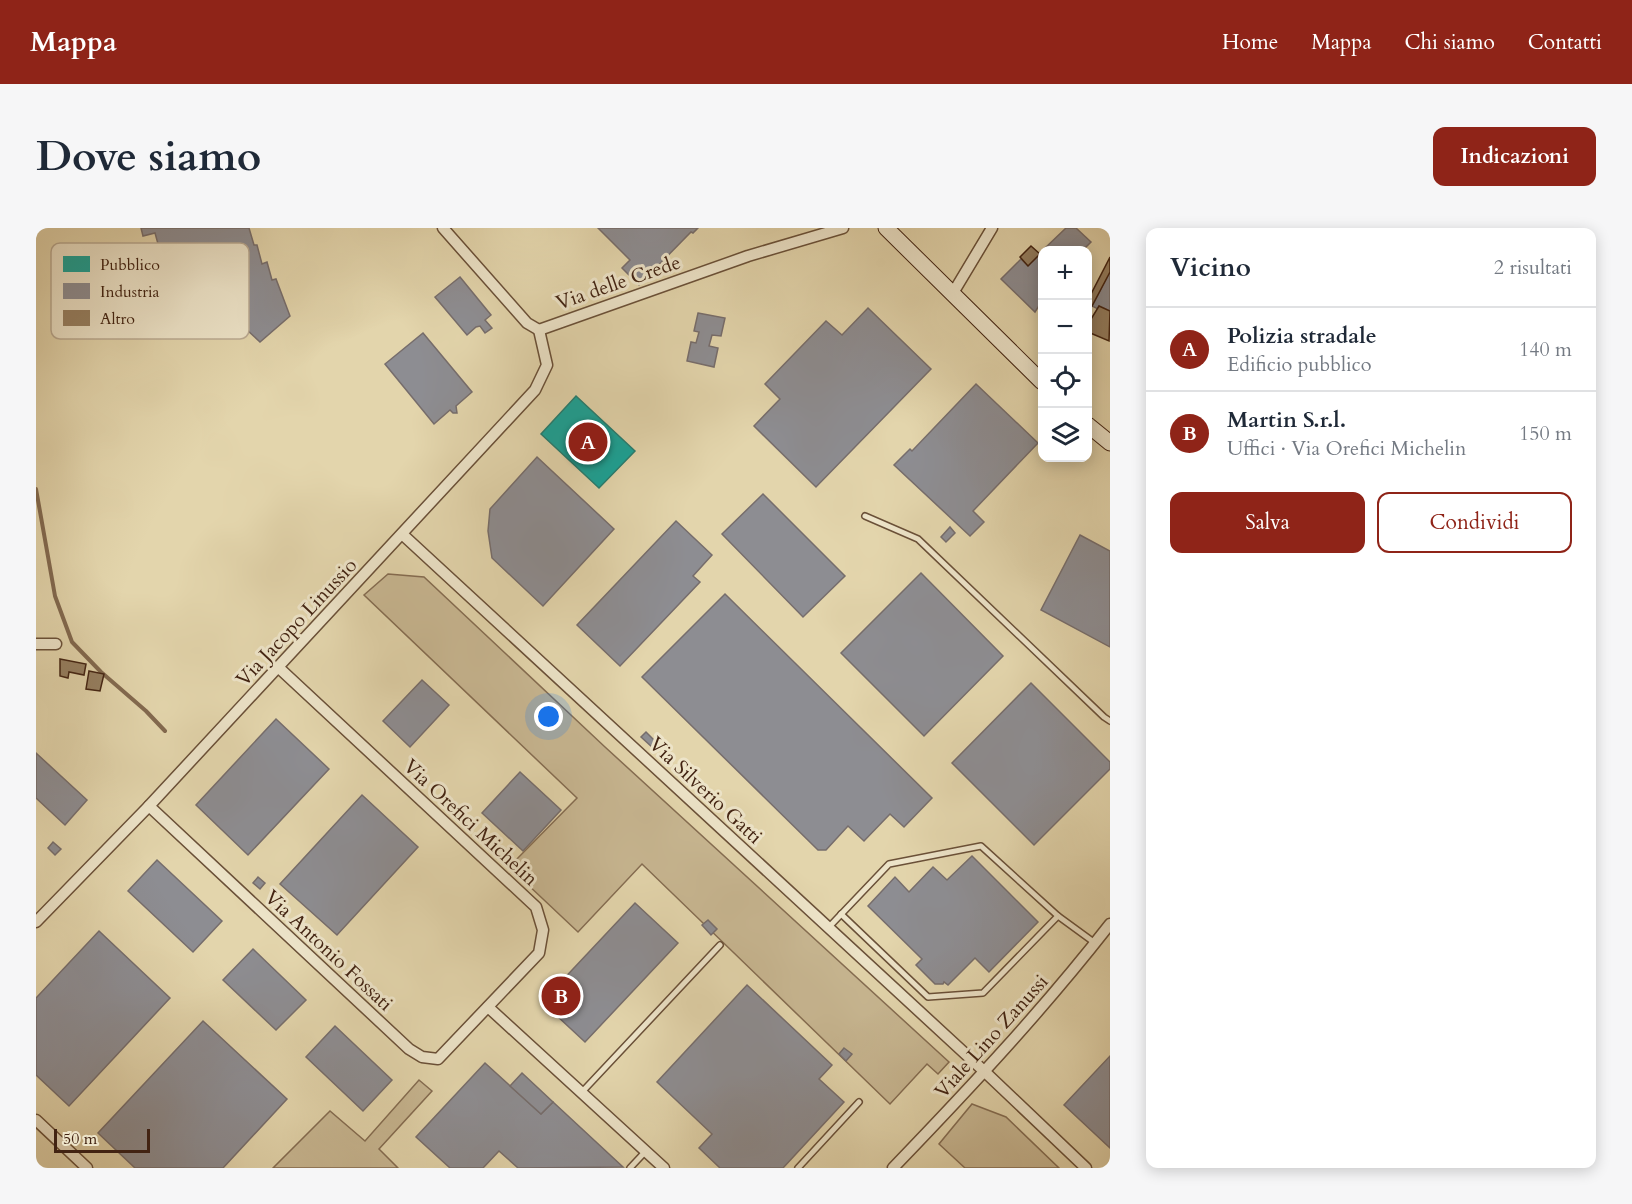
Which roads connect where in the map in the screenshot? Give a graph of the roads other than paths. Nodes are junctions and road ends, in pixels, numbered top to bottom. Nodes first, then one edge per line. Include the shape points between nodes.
1 (443, 228) edge
2 (843, 228) edge
3 (886, 228) edge
4 (992, 228) edge
5 (953, 293) junction
6 (539, 330) junction
7 (1038, 378) edge
8 (1092, 428) edge
9 (1110, 443) edge
10 (865, 516) dead end
11 (402, 534) junction
12 (36, 644) edge
13 (56, 644) dead end
14 (278, 666) junction
15 (1110, 721) edge
16 (149, 806) junction
17 (841, 914) junction
18 (1058, 916) junction
19 (36, 922) edge
20 (1110, 924) edge
21 (829, 928) junction
22 (1095, 943) junction
23 (720, 945) dead end
24 (488, 1007) junction
25 (985, 1072) junction
26 (582, 1092) junction
27 (860, 1102) dead end
28 (36, 1120) edge
29 (646, 1151) junction
30 (87, 1168) edge
31 (630, 1168) edge
32 (664, 1168) edge
33 (798, 1168) edge
34 (893, 1168) edge
35 (1086, 1168) edge

1 - 6 street, Via delle Crede via 527,322
2 - 6 street, Via delle Crede via 748,256
3 - 5 main road
4 - 5 street
5 - 7 main road
6 - 11 street, Via Jacopo Linussio via 547,365 535,390
8 - 9 main road
10 - 15 lane via 918,539
11 - 14 street, Via Jacopo Linussio
11 - 21 street, Via Silverio Gatti
12 - 13 street
14 - 16 street, Via Jacopo Linussio
14 - 24 street, Via Orefici Michelin via 536,907 543,930 539,953
16 - 19 street, Via Jacopo Linussio
16 - 24 street, Via Antonio Fossati via 422,1057 438,1059
17 - 18 lane via 890,864 981,846
17 - 18 lane via 928,997 983,993
17 - 21 lane
18 - 22 lane
20 - 22 street, Viale Lino Zanussi
21 - 25 street, Via Silverio Gatti
22 - 25 street, Viale Lino Zanussi
23 - 26 lane
24 - 26 street
25 - 34 street, Viale Lino Zanussi
25 - 35 street, Via Silverio Gatti
26 - 29 street
27 - 33 lane
28 - 30 street
29 - 31 lane
29 - 32 street

